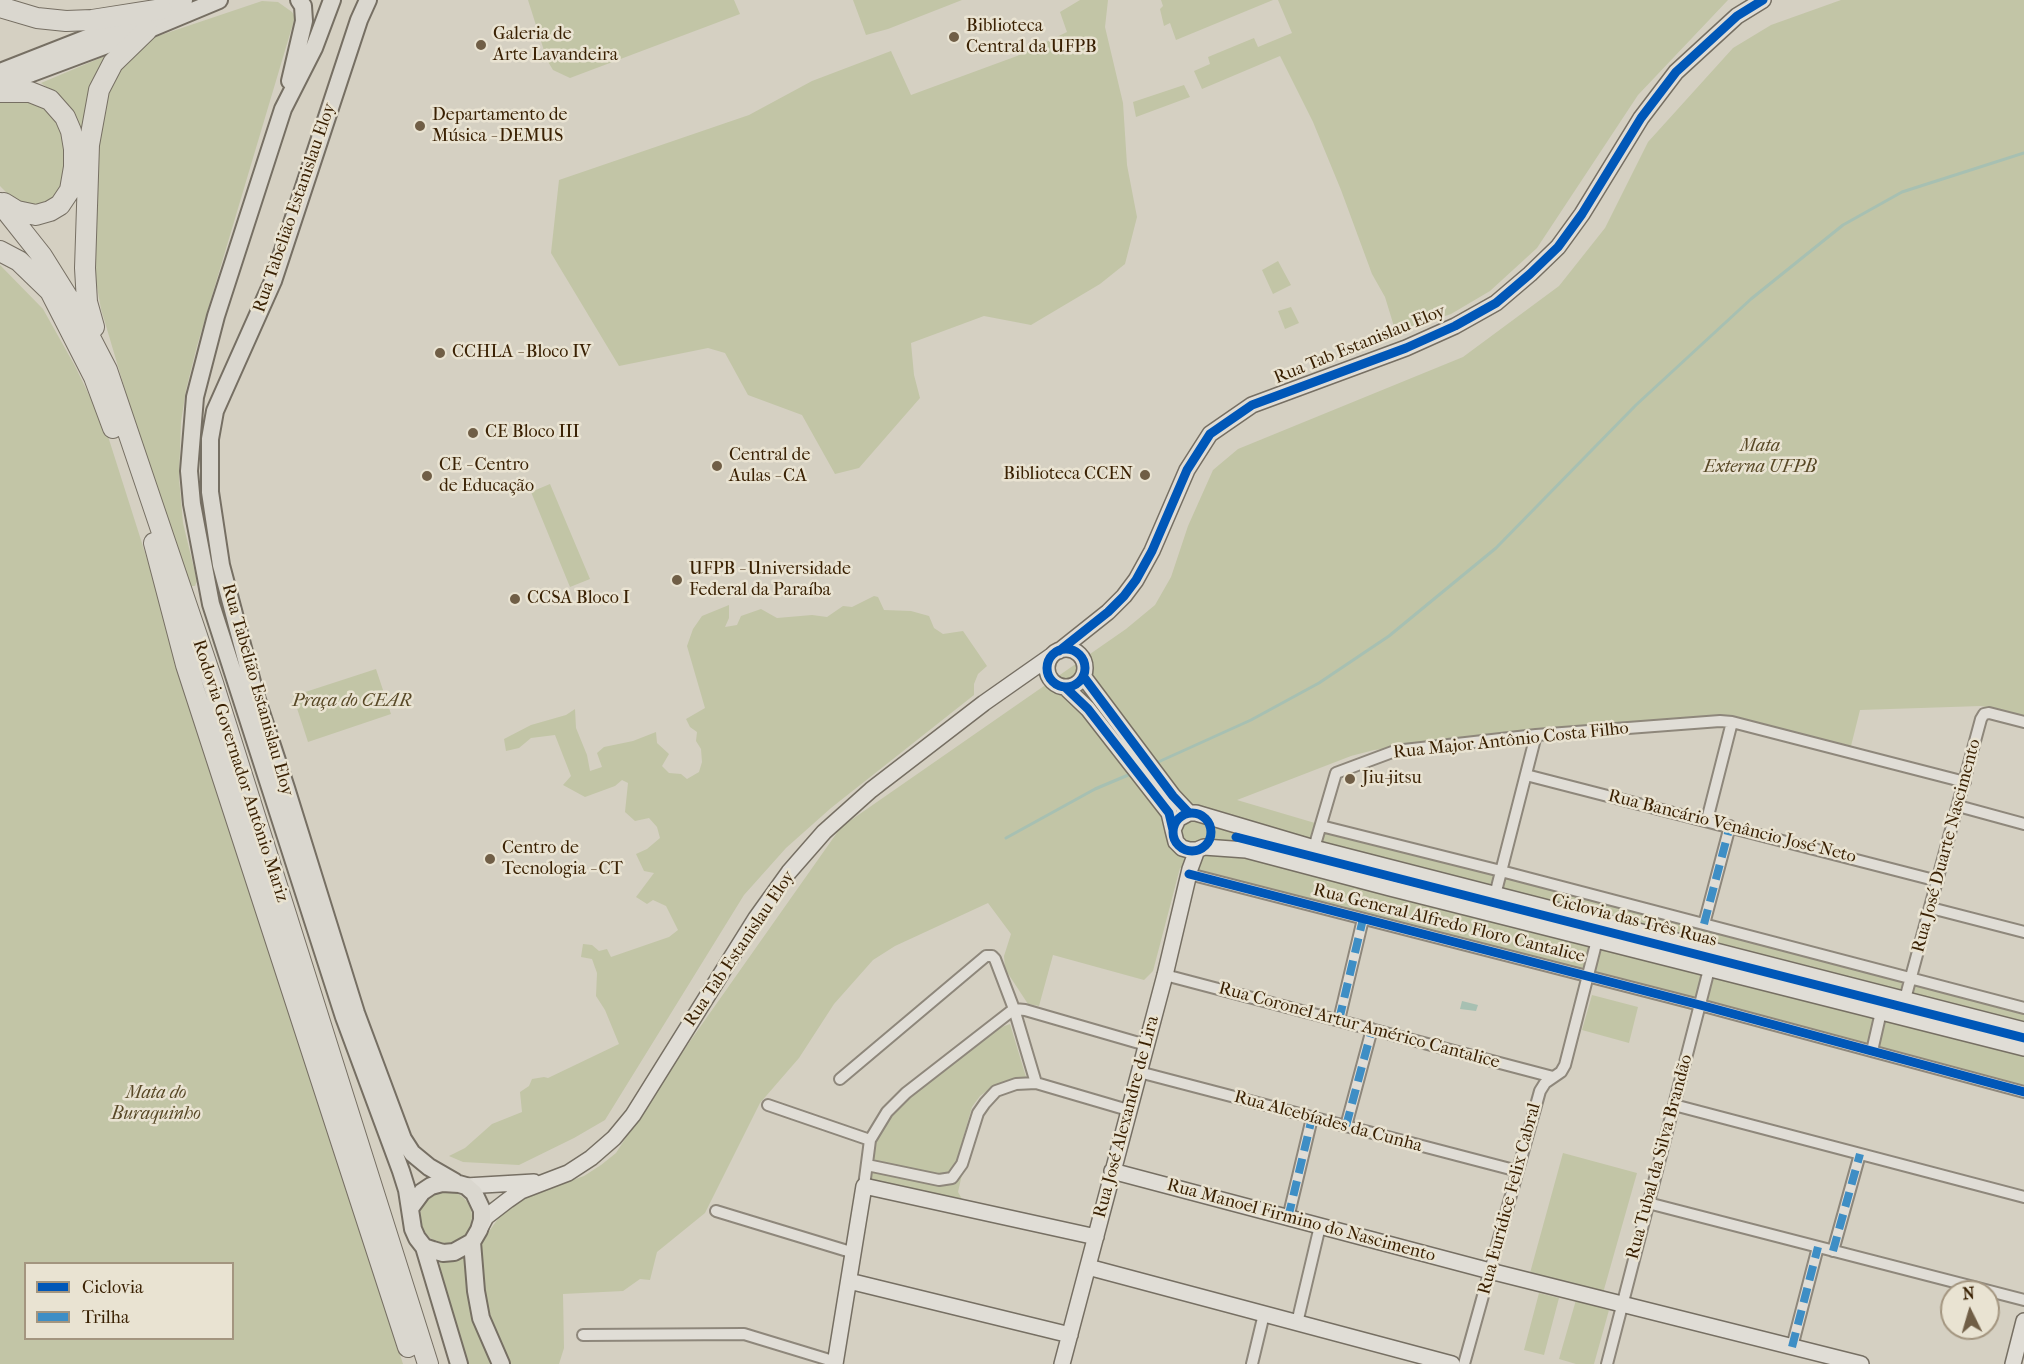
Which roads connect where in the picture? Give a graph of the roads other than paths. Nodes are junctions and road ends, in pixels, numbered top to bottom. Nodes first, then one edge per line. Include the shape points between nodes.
1 (184, 0) edge
2 (219, 0) edge
3 (299, 0) edge
4 (332, 0) edge
5 (368, 0) edge
6 (1763, 0) edge
7 (0, 7) edge
8 (162, 9) junction
9 (147, 30) junction
10 (0, 72) edge
11 (0, 85) edge
12 (0, 92) edge
13 (283, 109) junction
14 (0, 201) edge
15 (0, 220) edge
16 (0, 250) edge
17 (49, 290) junction
18 (107, 370) junction
19 (1108, 612) junction
20 (1055, 654) junction
21 (1082, 657) junction
22 (1048, 675) junction
23 (1083, 676) junction
24 (1012, 682) junction
25 (1065, 687) junction
26 (1094, 704) junction
27 (2024, 722) edge
28 (1732, 723) junction
29 (1536, 735) junction
30 (1526, 775) junction
31 (1965, 782) junction
32 (1168, 800) junction
33 (1958, 806) junction
34 (1196, 814) junction
35 (1707, 820) junction
36 (2024, 824) edge
37 (1321, 826) junction
38 (1730, 826) junction
39 (1186, 843) junction
40 (1314, 848) junction
41 (1190, 871) junction
42 (1404, 871) junction
43 (1501, 871) junction
44 (1938, 881) junction
45 (1399, 891) junction
46 (1495, 895) junction
47 (1930, 908) junction
48 (1364, 919) junction
49 (1704, 924) junction
50 (2024, 932) edge
51 (1597, 940) junction
52 (1714, 950) junction
53 (1709, 969) junction
54 (1165, 975) junction
55 (1587, 976) junction
56 (1911, 979) junction
57 (1905, 999) junction
58 (1700, 1005) junction
59 (2024, 1008) edge
60 (1014, 1009) junction
61 (1881, 1012) junction
62 (1339, 1020) junction
63 (1372, 1029) junction
64 (2024, 1029) edge
65 (1146, 1045) junction
66 (2024, 1048) edge
67 (1872, 1051) junction
68 (1139, 1072) junction
69 (1553, 1077) junction
70 (840, 1079) dead end
71 (1036, 1083) junction
72 (2024, 1092) edge
73 (768, 1106) dead end
74 (1674, 1106) junction
75 (1128, 1110) junction
76 (1312, 1118) junction
77 (1346, 1126) junction
78 (870, 1140) junction
79 (1860, 1154) junction
80 (867, 1165) junction
81 (1518, 1171) junction
82 (1112, 1172) junction
83 (543, 1181) junction
84 (463, 1185) junction
85 (864, 1186) junction
86 (2024, 1197) edge
87 (1648, 1203) junction
88 (411, 1208) junction
89 (716, 1211) dead end
90 (1288, 1218) junction
91 (1320, 1226) junction
92 (475, 1236) junction
93 (1096, 1237) junction
94 (424, 1247) junction
95 (1818, 1247) junction
96 (1833, 1251) junction
97 (854, 1253) junction
98 (1088, 1267) junction
99 (1490, 1271) junction
100 (849, 1281) junction
101 (2024, 1300) edge
102 (1622, 1304) junction
103 (1264, 1314) junction
104 (1297, 1323) junction
105 (2023, 1330) edge
106 (583, 1335) dead end
107 (1070, 1335) junction
108 (1792, 1347) junction
109 (835, 1363) edge
110 (414, 1364) edge
111 (428, 1364) edge
112 (459, 1364) edge
113 (501, 1364) edge
114 (1062, 1364) edge
115 (1252, 1364) edge
116 (1452, 1364) edge
117 (1464, 1364) edge
118 (1607, 1364) edge
119 (1861, 1364) edge
120 (2013, 1364) edge

1 - 8 main road
2 - 9 main road
3 - 13 main road via 303,6 303,31
4 - 13 main road, Rua Tabelião Estanislau Eloy via 314,48
5 - 84 main road, Rua Tabelião Estanislau Eloy via 273,280 215,411 210,439 210,492 221,565 256,698 356,1013 403,1139 429,1167
6 - 19 street, Rua Tab Estanislau Eloy via 1737,16 1676,72 1641,118 1558,248 1496,303 1406,348 1252,405 1210,434 1186,470 1136,580
7 - 8 highway via 37,18 66,21
8 - 10 main road
9 - 11 main road
9 - 18 highway via 113,63 99,90 89,145 87,302
12 - 14 highway via 30,92 50,100 65,117 75,149 70,189 60,205 30,215
13 - 88 main road, Rua Tabelião Estanislau Eloy via 216,316 195,397 189,471 192,504 211,604 344,1017
14 - 18 highway, Rodovia Governador Antônio Mariz via 42,256
15 - 17 highway, Rodovia Governador Antônio Mariz
16 - 17 highway via 19,261
17 - 110 highway, Rodovia Governador Antônio Mariz via 100,394 153,539 186,665
18 - 111 highway, Rodovia Governador Antônio Mariz via 213,683
19 - 20 street, Rua Tab Estanislau Eloy
19 - 21 street, Rua Tab Estanislau Eloy via 1085,644
20 - 21 street via 1074,651
20 - 22 street via 1047,665
20 - 24 street, Rua Tab Estanislau Eloy
21 - 23 street
22 - 24 street, Rua Tab Estanislau Eloy
22 - 25 street via 1055,684
23 - 25 street via 1076,684
23 - 26 street
24 - 83 street, Rua Tab Estanislau Eloy via 871,790 824,832 756,918 633,1115 591,1158 568,1173
25 - 26 street
26 - 32 street
27 - 31 street, Rua José Duarte Nascimento via 1984,714
28 - 29 street, Rua Major Antônio Costa Filho
28 - 31 street, Rua Major Antônio Costa Filho
28 - 35 street
29 - 30 street
29 - 37 street, Rua Major Antônio Costa Filho via 1395,751 1336,773
30 - 35 street, Rua Bancário Venâncio José Neto
30 - 43 street
31 - 33 street, Rua José Duarte Nascimento
32 - 34 street
32 - 39 street via 1170,813
33 - 36 street
33 - 44 street, Rua José Duarte Nascimento
34 - 39 street via 1178,819
34 - 39 street via 1210,825 1210,837
34 - 40 street
35 - 38 street, Rua Bancário Venâncio José Neto
37 - 40 street, Rua Major Antônio Costa Filho
37 - 43 street
38 - 44 street, Rua Bancário Venâncio José Neto
38 - 49 street
39 - 41 street
39 - 45 street, Rua General Alfredo Floro Cantalice via 1246,850
40 - 42 street
41 - 48 street, Rua General Alfredo Floro Cantalice
41 - 54 street, Rua José Alexandre de Lira
42 - 45 street
42 - 46 street
43 - 46 street
43 - 49 street
44 - 47 street, Rua José Duarte Nascimento
45 - 51 street, Rua General Alfredo Floro Cantalice
46 - 52 street
47 - 50 street
47 - 56 street, Rua José Duarte Nascimento
48 - 55 street, Rua General Alfredo Floro Cantalice
48 - 62 street
49 - 56 street
51 - 53 street, Rua General Alfredo Floro Cantalice
51 - 55 street, Rua Eurídice Felix Cabral
52 - 53 street, Rua Tubal da Silva Brandão
52 - 57 street
53 - 58 street, Rua Tubal da Silva Brandão
53 - 61 street, Rua General Alfredo Floro Cantalice
54 - 62 street, Rua Coronel Artur Américo Cantalice
54 - 65 street, Rua José Alexandre de Lira
55 - 58 street, Rua General Alfredo Floro Cantalice
55 - 69 street, Rua Eurídice Felix Cabral via 1565,1065
56 - 57 street, Rua José Duarte Nascimento
56 - 59 street
57 - 64 street
58 - 67 street, Rua General Alfredo Floro Cantalice
58 - 74 street, Rua Tubal da Silva Brandão
60 - 65 street
60 - 70 street via 995,959 986,956
60 - 71 street
60 - 78 street via 906,1093 887,1112
61 - 66 street, Rua General Alfredo Floro Cantalice
61 - 67 street
62 - 63 street, Rua Coronel Artur Américo Cantalice
63 - 69 street, Rua Coronel Artur Américo Cantalice
63 - 77 street
65 - 68 street, Rua José Alexandre de Lira
67 - 72 street, Rua General Alfredo Floro Cantalice
68 - 75 street, Rua José Alexandre de Lira
68 - 76 street, Rua Alcebíades da Cunha
69 - 81 street, Rua Eurídice Felix Cabral via 1539,1091
71 - 75 street
71 - 80 street via 1005,1087 990,1096 978,1113 962,1164 952,1178 939,1180
73 - 78 street
74 - 79 street
74 - 87 street, Rua Tubal da Silva Brandão
75 - 82 street, Rua José Alexandre de Lira
76 - 77 street, Rua Alcebíades da Cunha
76 - 90 street
77 - 81 street, Rua Alcebíades da Cunha
78 - 80 street
79 - 86 street
79 - 96 street
80 - 85 street
81 - 99 street, Rua Eurídice Felix Cabral
82 - 90 street, Rua Manoel Firmino do Nascimento
82 - 93 street, Rua José Alexandre de Lira
83 - 84 street, Rua Tab Estanislau Eloy
83 - 92 street, Rua Tab Estanislau Eloy via 495,1209
84 - 88 main road via 431,1186
84 - 92 main road via 474,1193 482,1210
85 - 93 street
85 - 97 street
87 - 95 street
87 - 102 street, Rua Tubal da Silva Brandão
88 - 94 main road via 413,1229
89 - 97 street
90 - 91 street, Rua Manoel Firmino do Nascimento
91 - 99 street, Rua Manoel Firmino do Nascimento
91 - 104 street
92 - 94 main road via 454,1252
92 - 113 main road via 476,1291 481,1318
93 - 98 street, Rua José Alexandre de Lira
94 - 112 main road
95 - 96 street
95 - 108 street
96 - 101 street
97 - 100 street
98 - 103 street
98 - 107 street, Rua José Alexandre de Lira
99 - 102 street, Rua Manoel Firmino do Nascimento
99 - 117 street, Rua Eurídice Felix Cabral
100 - 107 street
100 - 109 street
102 - 108 street, Rua Manoel Firmino do Nascimento
102 - 118 street, Rua Tubal da Silva Brandão
103 - 104 street
103 - 115 street
104 - 116 street
105 - 120 street
106 - 109 street via 744,1334
107 - 114 street, Rua José Alexandre de Lira
108 - 119 street, Rua Manoel Firmino do Nascimento

